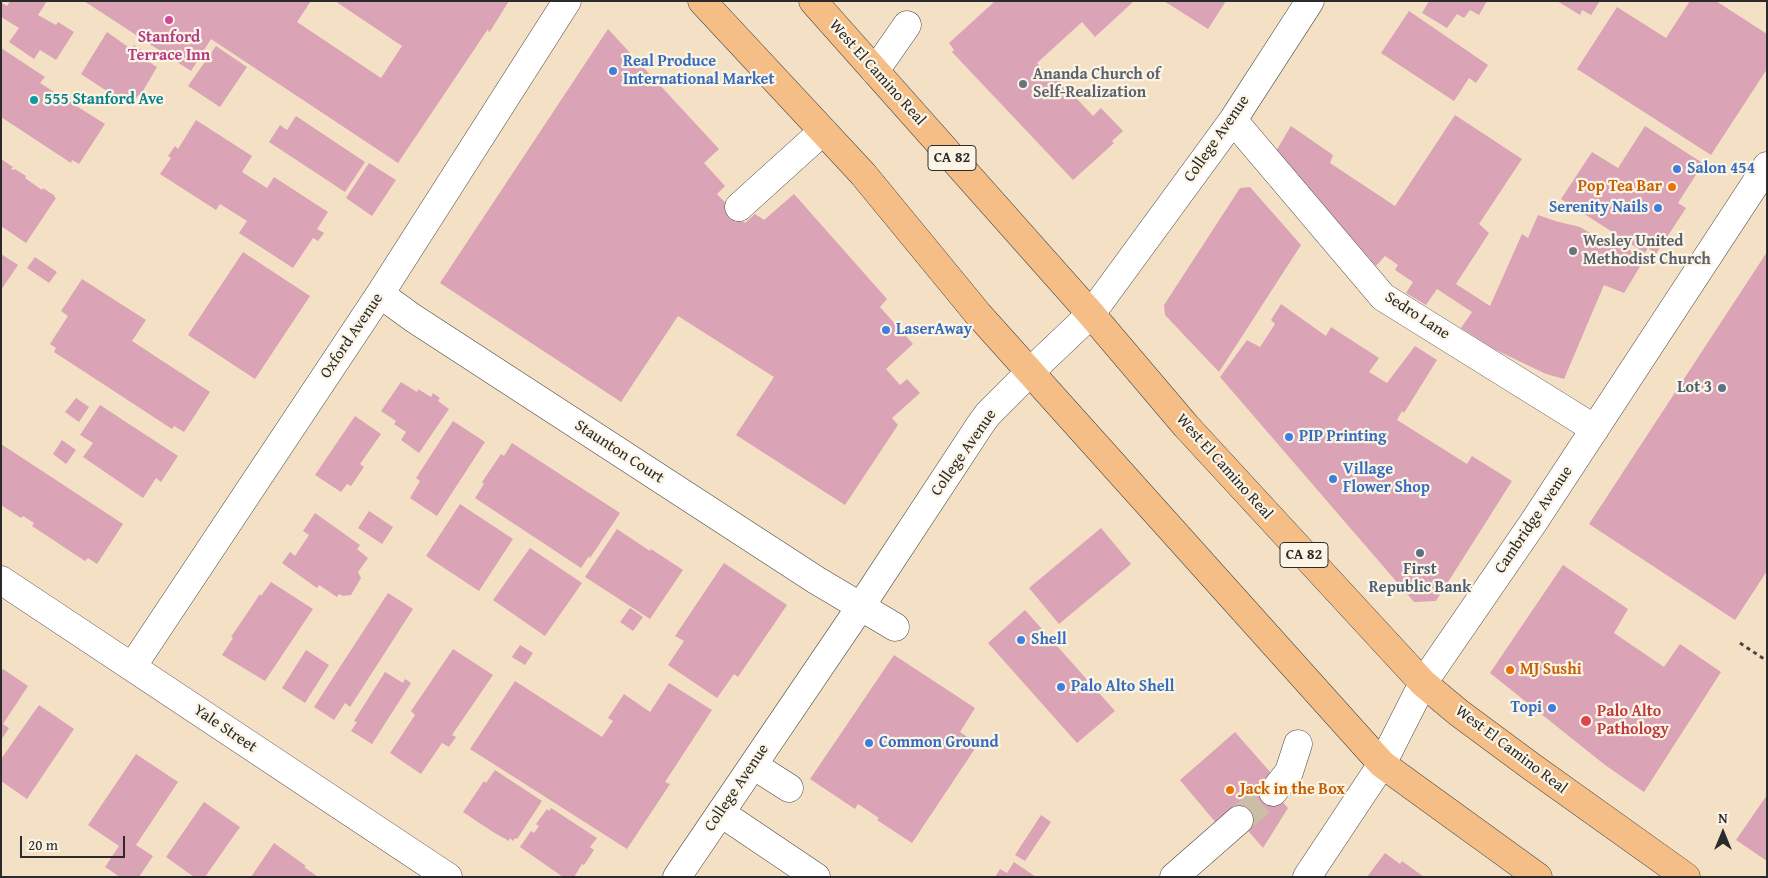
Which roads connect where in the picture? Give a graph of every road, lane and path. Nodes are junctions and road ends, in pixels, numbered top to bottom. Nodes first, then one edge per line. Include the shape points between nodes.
1 (567, 1) edge
2 (702, 1) edge
3 (813, 1) edge
4 (1310, 1) edge
5 (907, 25) dead end
6 (875, 71) junction
7 (1233, 120) junction
8 (823, 131) junction
9 (1767, 166) edge
10 (739, 207) dead end
11 (380, 294) junction
12 (1091, 314) junction
13 (1031, 371) junction
14 (1595, 429) junction
15 (1, 580) edge
16 (860, 606) junction
17 (895, 627) dead end
18 (1740, 643) dead end
19 (1767, 660) edge
20 (132, 667) junction
21 (1423, 683) junction
22 (1298, 744) dead end
23 (1382, 764) junction
24 (753, 765) junction
25 (788, 788) dead end
26 (1273, 792) tunnel mouth
27 (721, 812) junction
28 (1238, 820) tunnel mouth
29 (448, 877) edge
30 (678, 877) edge
31 (816, 877) edge
32 (1174, 877) edge
33 (1307, 877) edge
34 (1538, 877) edge
35 (1686, 877) edge

1 - 11 street, Oxford Avenue
2 - 8 main road
3 - 6 main road, West El Camino Real / CA 82
4 - 7 street, College Avenue
5 - 6 street
6 - 12 main road, West El Camino Real / CA 82
7 - 12 street, College Avenue
7 - 14 street, Sedro Lane via 1383,297
8 - 10 street
8 - 13 main road via 863,174 978,314
9 - 14 street, Cambridge Avenue
11 - 16 street, Staunton Court
11 - 20 street, Oxford Avenue
12 - 13 street, College Avenue
12 - 21 main road, West El Camino Real / CA 82 via 1192,433
13 - 16 street, College Avenue via 988,414
13 - 23 main road
14 - 21 street, Cambridge Avenue
15 - 20 street, Yale Street
16 - 17 street, Staunton Court
16 - 24 street, College Avenue
18 - 19 path
20 - 29 street, Yale Street
21 - 23 street, Cambridge Avenue
21 - 35 main road, West El Camino Real / CA 82 via 1532,767
22 - 26 street via 1289,772
23 - 33 street, Cambridge Avenue
23 - 34 main road
24 - 25 street
24 - 27 street, College Avenue
27 - 30 street, College Avenue
27 - 31 street
28 - 32 street

